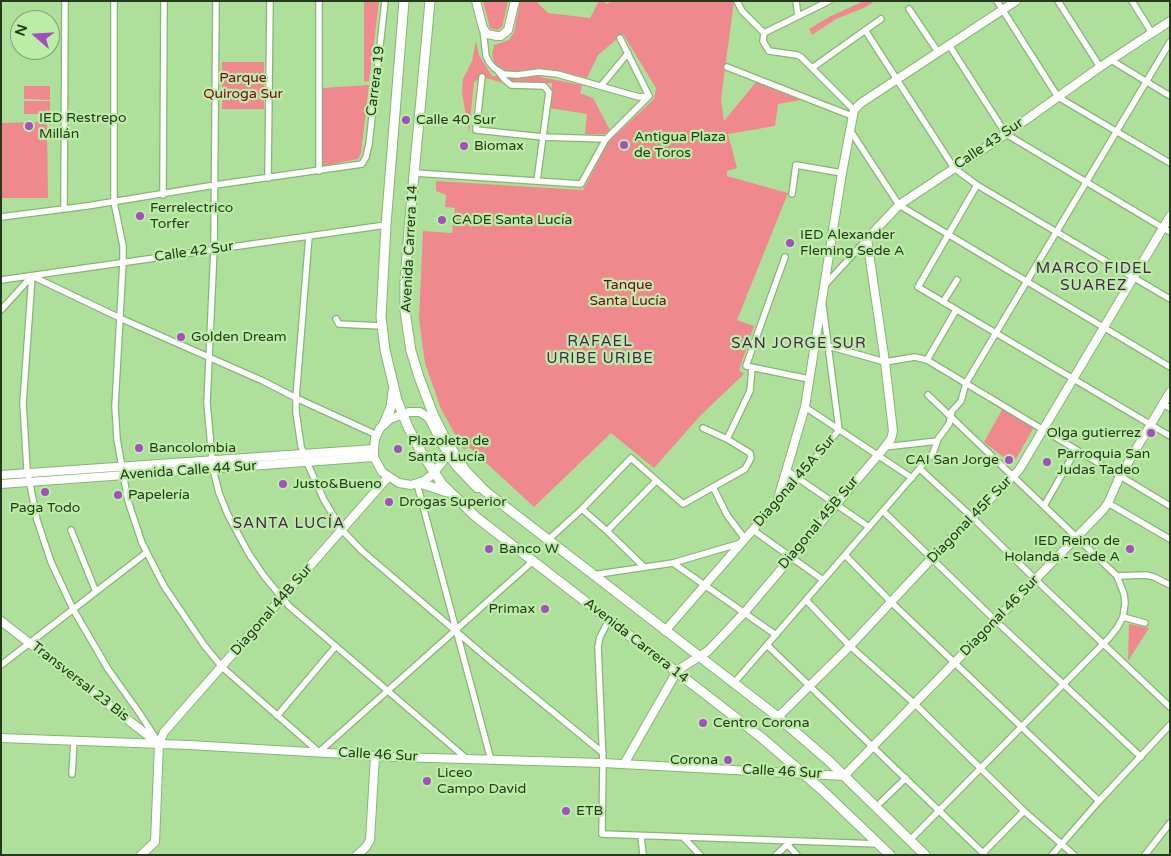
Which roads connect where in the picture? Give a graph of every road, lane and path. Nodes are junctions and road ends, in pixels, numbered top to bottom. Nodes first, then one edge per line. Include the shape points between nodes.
1 (64, 1) edge
2 (114, 1) edge
3 (164, 1) edge
4 (216, 1) edge
5 (270, 1) edge
6 (319, 1) edge
7 (385, 1) edge
8 (404, 1) edge
9 (430, 1) edge
10 (476, 1) edge
11 (515, 1) edge
12 (737, 1) edge
13 (796, 1) edge
14 (829, 1) edge
15 (997, 1) edge
16 (1016, 1) edge
17 (1058, 1) edge
18 (1132, 1) edge
19 (909, 9) dead end
20 (1003, 10) junction
21 (798, 16) junction
22 (881, 19) dead end
23 (1168, 25) edge
24 (483, 28) junction
25 (865, 30) junction
26 (1152, 33) junction
27 (764, 34) junction
28 (620, 38) dead end
29 (1170, 42) edge
30 (949, 45) junction
31 (938, 52) junction
32 (628, 53) junction
33 (1111, 60) junction
34 (727, 67) dead end
35 (1100, 67) junction
36 (494, 68) junction
37 (812, 68) junction
38 (482, 76) dead end
39 (897, 79) junction
40 (1146, 82) junction
41 (601, 86) junction
42 (649, 96) junction
43 (1170, 96) edge
44 (1058, 97) junction
45 (853, 113) junction
46 (850, 130) junction
47 (1117, 131) junction
48 (1006, 134) junction
49 (543, 137) junction
50 (606, 139) junction
51 (1170, 164) edge
52 (954, 168) junction
53 (319, 171) junction
54 (415, 173) junction
55 (842, 173) junction
56 (268, 178) junction
57 (537, 181) junction
58 (1087, 183) junction
59 (215, 185) junction
60 (977, 185) junction
61 (163, 194) junction
62 (792, 194) dead end
63 (114, 202) junction
64 (899, 205) junction
65 (64, 209) junction
66 (1170, 216) edge
67 (1, 217) edge
68 (386, 225) junction
69 (1166, 230) edge
70 (1057, 232) junction
71 (947, 235) junction
72 (309, 236) junction
73 (867, 239) junction
74 (214, 249) junction
75 (785, 257) dead end
76 (123, 262) junction
77 (32, 276) junction
78 (1133, 277) junction
79 (1, 280) edge
80 (957, 280) dead end
81 (1027, 282) junction
82 (824, 285) junction
83 (822, 299) junction
84 (1170, 299) edge
85 (943, 302) junction
86 (1, 310) edge
87 (956, 310) junction
88 (120, 318) junction
89 (336, 319) dead end
90 (382, 326) junction
91 (1104, 328) junction
92 (996, 333) junction
93 (828, 346) junction
94 (208, 358) junction
95 (927, 360) junction
96 (885, 362) junction
97 (749, 367) junction
98 (1170, 367) edge
99 (1074, 378) junction
100 (809, 379) junction
101 (966, 384) junction
102 (393, 385) junction
103 (1170, 392) edge
104 (928, 395) dead end
105 (296, 398) junction
106 (1166, 406) edge
107 (804, 407) junction
108 (402, 413) junction
109 (951, 417) junction
110 (384, 424) junction
111 (1150, 425) junction
112 (703, 428) dead end
113 (839, 430) junction
114 (1043, 430) junction
115 (377, 435) junction
116 (1170, 436) edge
117 (727, 440) junction
118 (937, 441) junction
119 (885, 447) junction
120 (1076, 450) junction
121 (449, 451) junction
122 (374, 453) junction
123 (877, 456) junction
124 (306, 458) junction
125 (212, 465) junction
126 (920, 469) junction
127 (786, 470) junction
128 (122, 472) junction
129 (28, 473) junction
130 (434, 473) junction
131 (1, 475) edge
132 (1013, 476) junction
133 (1120, 476) junction
134 (388, 477) junction
135 (798, 478) junction
136 (912, 478) junction
137 (656, 481) junction
138 (29, 482) junction
139 (419, 483) junction
140 (1, 484) edge
141 (713, 487) junction
142 (452, 495) junction
143 (776, 502) junction
144 (1108, 503) junction
145 (836, 504) junction
146 (1044, 506) junction
147 (1170, 506) edge
148 (582, 509) junction
149 (883, 511) junction
150 (972, 517) junction
151 (869, 527) junction
152 (71, 530) dead end
153 (342, 530) junction
154 (752, 530) junction
155 (607, 531) junction
156 (1077, 538) junction
157 (1170, 539) edge
158 (548, 540) junction
159 (743, 541) junction
160 (146, 553) junction
161 (845, 555) junction
162 (790, 557) junction
163 (932, 558) junction
164 (533, 561) junction
165 (673, 563) junction
166 (644, 567) junction
167 (592, 575) junction
168 (1117, 576) junction
169 (823, 580) junction
170 (1036, 580) junction
171 (705, 585) junction
172 (1170, 585) edge
173 (96, 592) junction
174 (282, 598) junction
175 (806, 600) junction
176 (891, 602) junction
177 (73, 609) junction
178 (744, 613) junction
179 (1123, 617) junction
180 (609, 620) junction
181 (1, 621) edge
182 (996, 621) junction
183 (1145, 623) dead end
184 (456, 630) junction
185 (665, 631) junction
186 (776, 635) junction
187 (30, 643) junction
188 (1102, 643) junction
189 (767, 645) junction
190 (336, 646) junction
191 (850, 646) junction
192 (700, 657) junction
193 (954, 663) junction
194 (1, 665) edge
195 (222, 667) junction
196 (676, 673) junction
197 (734, 684) junction
198 (1063, 684) junction
199 (810, 686) junction
200 (388, 691) junction
201 (915, 704) junction
202 (1170, 707) edge
203 (277, 716) junction
204 (778, 717) junction
205 (1170, 725) edge
206 (1021, 726) junction
207 (1, 738) edge
208 (74, 741) junction
209 (159, 744) junction
210 (873, 746) junction
211 (319, 752) junction
212 (376, 756) junction
213 (1141, 757) junction
214 (603, 758) junction
215 (467, 759) junction
216 (491, 760) junction
217 (624, 764) junction
218 (980, 768) junction
219 (72, 774) dead end
220 (804, 774) junction
221 (844, 776) junction
222 (906, 778) junction
223 (1099, 801) junction
224 (881, 802) dead end
225 (939, 810) junction
226 (1024, 810) junction
227 (1170, 822) edge
228 (641, 836) junction
229 (684, 838) junction
230 (911, 839) junction
231 (789, 843) junction
232 (879, 844) junction
233 (1061, 844) junction
234 (889, 854) edge
235 (984, 854) edge
236 (141, 855) edge
237 (357, 855) edge
238 (642, 855) edge
239 (700, 855) edge
240 (776, 855) edge
241 (797, 855) edge
242 (926, 855) edge
243 (1052, 855) edge
244 (1074, 855) edge
245 (1145, 855) edge

1 - 65 street
2 - 63 street
3 - 61 street
4 - 59 street
5 - 56 street
6 - 53 street
7 - 53 street, Carrera 19 via 369,144 364,160 358,166
8 - 68 main road, Avenida Carrera 14
9 - 54 main road, Avenida Carrera 14
10 - 24 street
11 - 24 street via 505,33 497,36 487,34
12 - 27 street
13 - 21 street
14 - 21 street
15 - 20 street
16 - 20 street
17 - 35 street
18 - 26 street
19 - 31 street
20 - 30 street
20 - 44 street
21 - 27 street
22 - 25 street
23 - 26 street, Calle 43 Sur
24 - 36 street via 486,56
25 - 37 street
25 - 39 street
26 - 33 street, Calle 43 Sur
27 - 37 street via 763,41 769,51 796,55
28 - 32 street
29 - 40 street
30 - 31 street
30 - 48 street
31 - 39 street
32 - 41 street
32 - 42 street
33 - 35 street, Calle 43 Sur
33 - 40 street
34 - 45 street
35 - 44 street, Calle 43 Sur
36 - 41 street via 511,75 558,74
36 - 49 street via 511,85 544,86 549,92
37 - 45 street
38 - 49 street via 476,130
39 - 45 street via 861,103
39 - 52 street
40 - 43 street
40 - 47 street
41 - 42 street via 639,97
42 - 50 street
44 - 47 street
44 - 48 street, Calle 43 Sur
45 - 46 street
46 - 55 street
46 - 64 street
47 - 51 street
47 - 58 street
48 - 52 street, Calle 43 Sur
48 - 58 street
49 - 50 street
49 - 57 street
50 - 57 street via 581,184
52 - 60 street
52 - 64 street, Calle 43 Sur
53 - 56 street
54 - 57 street
54 - 121 main road, Avenida Carrera 14 via 406,323 421,383
55 - 62 street via 796,165
55 - 82 street
56 - 59 street
58 - 69 street
58 - 70 street
59 - 61 street
59 - 74 street
60 - 70 street
60 - 71 street
61 - 63 street
63 - 65 street
63 - 76 street
64 - 71 street
64 - 73 street, Calle 43 Sur
65 - 67 street
66 - 69 street, Diagonal 45F Sur
68 - 72 street, Calle 42 Sur
68 - 90 main road, Avenida Carrera 14
69 - 78 street, Diagonal 45F Sur
70 - 78 street
70 - 81 street
71 - 81 street
71 - 85 street via 918,287
72 - 74 street, Calle 42 Sur
72 - 105 street
73 - 82 street, Calle 43 Sur
73 - 96 street, Diagonal 45B Sur
74 - 76 street, Calle 42 Sur
74 - 94 street
75 - 97 street
76 - 77 street, Calle 42 Sur
76 - 88 street
77 - 79 street, Calle 42 Sur
77 - 86 street
77 - 88 street
77 - 129 street via 23,403
78 - 84 street
78 - 91 street, Diagonal 45F Sur
80 - 85 street
81 - 91 street
81 - 92 street
82 - 83 street
83 - 93 street, Diagonal 45A Sur
83 - 100 street
85 - 87 street
87 - 92 street
87 - 95 street
88 - 94 street
88 - 128 street via 114,406
89 - 90 street via 339,324
90 - 102 main road, Avenida Carrera 14
91 - 98 street
91 - 99 street, Diagonal 45F Sur
92 - 99 street
92 - 101 street
93 - 96 street
93 - 113 street, Diagonal 45A Sur
94 - 105 street
94 - 125 street via 207,422
95 - 96 street via 915,357
95 - 101 street
96 - 119 street, Diagonal 45B Sur via 893,432
97 - 100 street
97 - 117 street via 750,391
99 - 111 street
99 - 114 street, Diagonal 45F Sur
100 - 107 street
101 - 109 street
101 - 114 street
102 - 108 main road, Avenida Carrera 14
102 - 110 main road via 391,406
103 - 106 street, Diagonal 46 Sur
104 - 109 street
105 - 115 street
105 - 124 street via 298,430
106 - 111 street, Diagonal 46 Sur
107 - 113 street
107 - 127 street
108 - 110 street
108 - 121 street, Avenida Carrera 14 via 416,412 427,416
108 - 130 main road, Avenida Carrera 14
109 - 118 street
109 - 132 street
110 - 115 street
111 - 116 street
111 - 133 street, Diagonal 46 Sur
112 - 117 street
113 - 123 street
113 - 135 street, Diagonal 45A Sur
114 - 120 street
114 - 132 street, Diagonal 45F Sur
115 - 122 street
117 - 141 street via 750,453 751,458 745,469
118 - 119 street
118 - 126 street via 933,453
119 - 123 street, Diagonal 45B Sur
120 - 133 street
120 - 146 street
121 - 130 street
121 - 158 main road, Avenida Carrera 14 via 472,478
122 - 124 street, Avenida Calle 44 Sur
122 - 134 street via 382,472
123 - 136 street
123 - 145 street, Diagonal 45B Sur
124 - 125 street, Avenida Calle 44 Sur
124 - 153 street
125 - 128 street, Avenida Calle 44 Sur
125 - 174 street via 228,515 264,576
126 - 136 street
126 - 150 street
127 - 135 street
127 - 143 street
128 - 129 street, Avenida Calle 44 Sur
128 - 138 street, Avenida Calle 44 Sur
128 - 160 street
129 - 131 street, Avenida Calle 44 Sur
129 - 138 street
130 - 139 street
130 - 142 main road, Avenida Carrera 14
132 - 146 street
132 - 150 street, Diagonal 45F Sur
133 - 144 street, Diagonal 46 Sur
133 - 147 street
134 - 139 street via 405,485
134 - 153 street, Diagonal 44B Sur
135 - 143 street, Diagonal 45A Sur
135 - 145 street
136 - 149 street
137 - 141 street via 683,504
137 - 148 street via 631,458
137 - 155 street
138 - 140 street, Avenida Calle 44 Sur
138 - 177 street via 43,542
139 - 142 main road
139 - 184 street
141 - 159 street
142 - 164 main road, Avenida Carrera 14
143 - 154 street, Diagonal 45A Sur
144 - 156 street, Diagonal 46 Sur
144 - 157 street
145 - 151 street
145 - 162 street, Diagonal 45B Sur
146 - 156 street
148 - 155 street
148 - 158 street
149 - 151 street
149 - 163 street
150 - 163 street, Diagonal 45F Sur
150 - 170 street
151 - 161 street
152 - 173 street
153 - 174 street, Diagonal 44B Sur
153 - 184 street via 362,551
154 - 159 street, Diagonal 45A Sur
154 - 162 street
155 - 166 street
156 - 168 street
156 - 170 street, Diagonal 46 Sur
158 - 167 main road, Avenida Carrera 14
159 - 165 street
159 - 171 street, Diagonal 45A Sur
160 - 173 street
160 - 195 street via 186,620
161 - 169 street
161 - 176 street
162 - 169 street
162 - 178 street, Diagonal 45B Sur
163 - 176 street, Diagonal 45F Sur
163 - 182 street
164 - 180 main road, Avenida Carrera 14
164 - 184 street
165 - 166 street
165 - 171 street
166 - 167 street
167 - 185 main road, Avenida Carrera 14
168 - 172 street via 1146,575
168 - 179 street via 1124,594
169 - 175 street
170 - 182 street, Diagonal 46 Sur
170 - 188 street
171 - 178 street
171 - 185 street, Diagonal 45A Sur
173 - 177 street
174 - 190 street
174 - 195 street, Diagonal 44B Sur
175 - 186 street
175 - 191 street
176 - 191 street, Diagonal 45F Sur
176 - 193 street
177 - 187 street
177 - 209 street
178 - 186 street
178 - 192 street, Diagonal 45B Sur
179 - 183 street
179 - 188 street
180 - 196 main road, Avenida Carrera 14
180 - 214 street via 598,646
181 - 187 street, Transversal 23 Bis
182 - 193 street, Diagonal 46 Sur
182 - 198 street
184 - 200 street
184 - 214 street
184 - 216 street
185 - 192 main road, Avenida Carrera 14
186 - 189 street
187 - 194 street
187 - 209 street, Transversal 23 Bis
188 - 198 street
188 - 202 street
189 - 197 street
189 - 199 street
190 - 200 street
190 - 203 street
191 - 199 street, Diagonal 45F Sur
191 - 201 street
192 - 196 street, Diagonal 45B Sur
192 - 197 main road, Avenida Carrera 14
193 - 201 street, Diagonal 46 Sur
193 - 206 street
195 - 203 street
195 - 209 street, Diagonal 44B Sur via 168,727
196 - 217 street, Diagonal 45B Sur
196 - 220 main road, Avenida Carrera 14 via 745,724
197 - 204 main road, Avenida Carrera 14
198 - 206 street
198 - 213 street
199 - 204 street, Diagonal 45F Sur
199 - 210 street
200 - 211 street
200 - 215 street
201 - 210 street, Diagonal 46 Sur
201 - 218 street
203 - 211 street
204 - 221 main road, Avenida Carrera 14
205 - 213 street
206 - 218 street
206 - 223 street
207 - 208 street, Calle 46 Sur
208 - 209 street, Calle 46 Sur
208 - 219 street
209 - 211 street, Calle 46 Sur
209 - 236 street via 155,842
210 - 221 street, Diagonal 46 Sur
210 - 222 street
211 - 212 street, Calle 46 Sur
212 - 215 street, Calle 46 Sur
212 - 237 street via 370,840
213 - 223 street
214 - 216 street, Calle 46 Sur
214 - 217 street, Calle 46 Sur
214 - 228 street via 602,834
215 - 216 street, Calle 46 Sur
217 - 220 street, Calle 46 Sur
218 - 225 street
218 - 226 street
220 - 221 street, Calle 46 Sur
220 - 232 main road, Avenida Carrera 14
221 - 230 main road, Avenida Carrera 14
222 - 224 street
222 - 225 street
223 - 233 street
225 - 230 street
225 - 235 street
226 - 233 street
226 - 235 street
227 - 245 street
228 - 229 street
228 - 238 street
229 - 231 street
229 - 239 street
230 - 242 main road, Avenida Carrera 14
231 - 232 street
231 - 240 street
231 - 241 street
232 - 234 main road, Avenida Carrera 14
233 - 243 street
233 - 244 street

